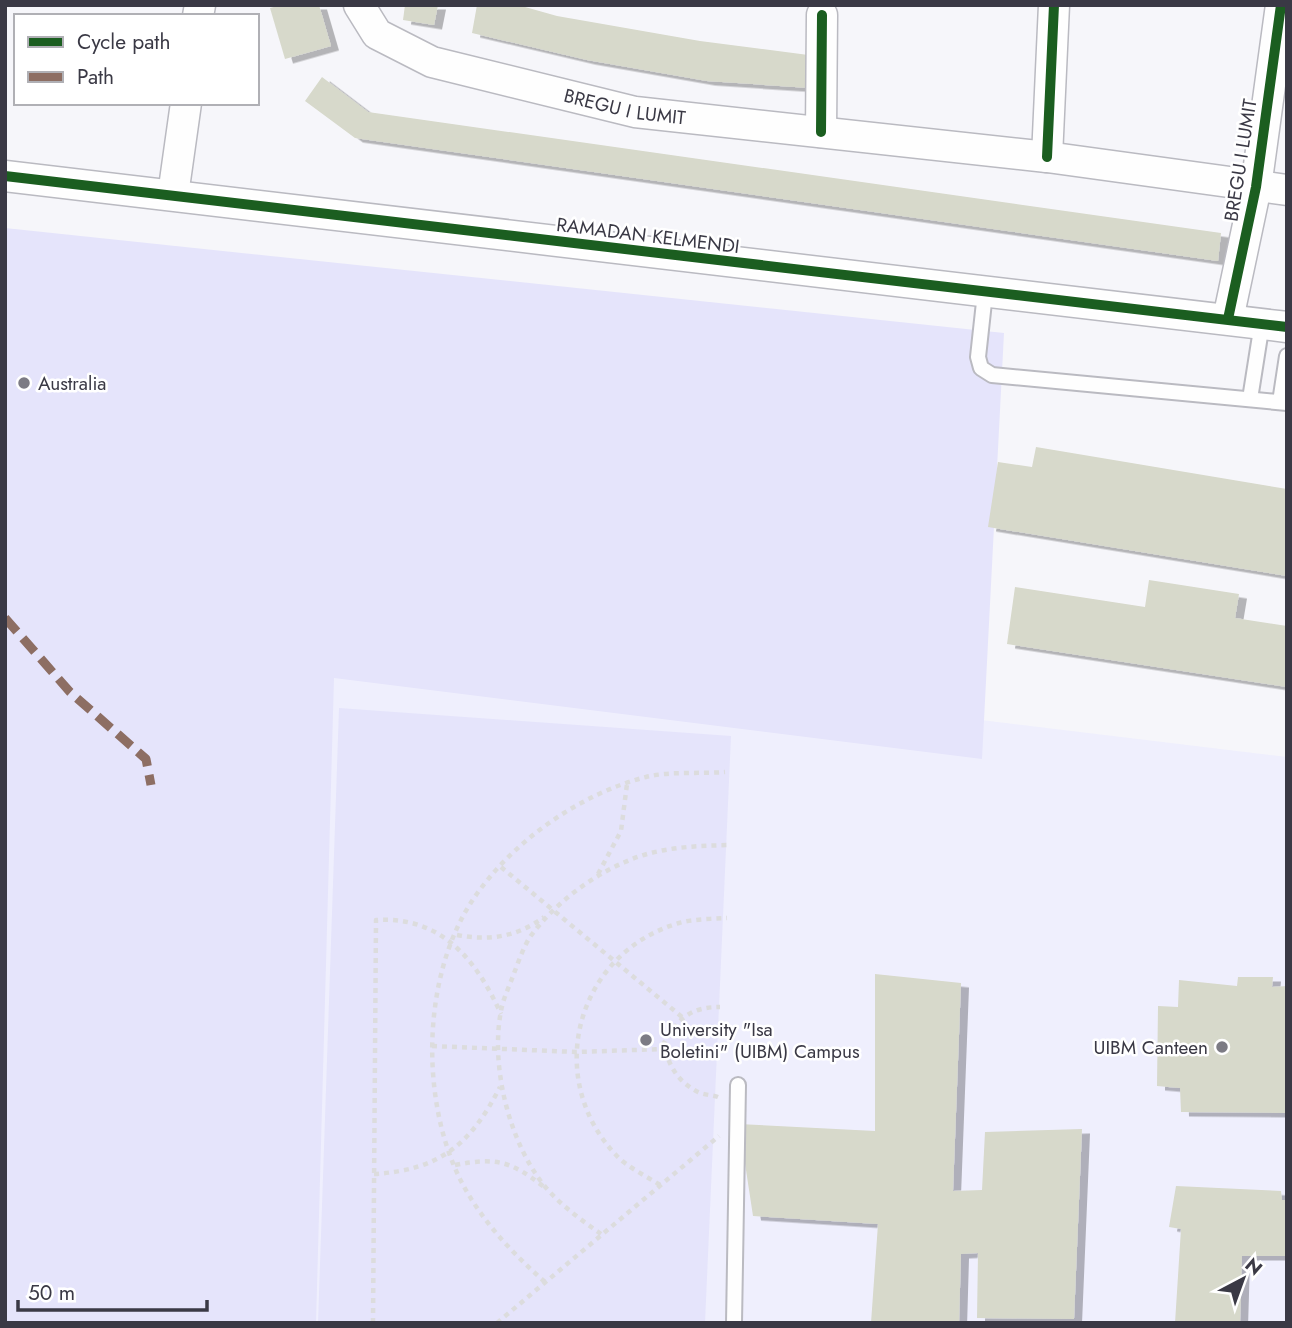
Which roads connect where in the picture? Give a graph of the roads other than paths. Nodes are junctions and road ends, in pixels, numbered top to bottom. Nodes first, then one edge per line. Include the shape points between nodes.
1 (359, 5) edge
2 (1054, 5) edge
3 (1281, 5) edge
4 (822, 15) dead end
5 (186, 105) edge
6 (821, 132) junction
7 (1047, 157) junction
8 (5, 176) edge
9 (1255, 187) junction
10 (1287, 190) edge
11 (173, 195) junction
12 (985, 293) junction
13 (1228, 319) junction
14 (1275, 325) edge
15 (1287, 356) edge
16 (1250, 399) junction
17 (1283, 403) edge
18 (738, 1084) dead end
19 (734, 1323) edge

1 - 6 street, BREGU I LUMIT via 377,34 432,62 635,112
2 - 7 street
3 - 9 street, BREGU I LUMIT
4 - 6 street
5 - 11 street
6 - 7 street, BREGU I LUMIT
7 - 9 street, BREGU I LUMIT
8 - 11 street, RAMADAN KELMENDI
9 - 10 street, BREGU I LUMIT
9 - 13 street, BREGU I LUMIT
11 - 12 street, RAMADAN KELMENDI
12 - 13 street, RAMADAN KELMENDI
12 - 16 lane via 978,357 981,369 992,375
13 - 14 street, RAMADAN KELMENDI
14 - 16 lane
15 - 17 lane
16 - 17 lane
18 - 19 lane

